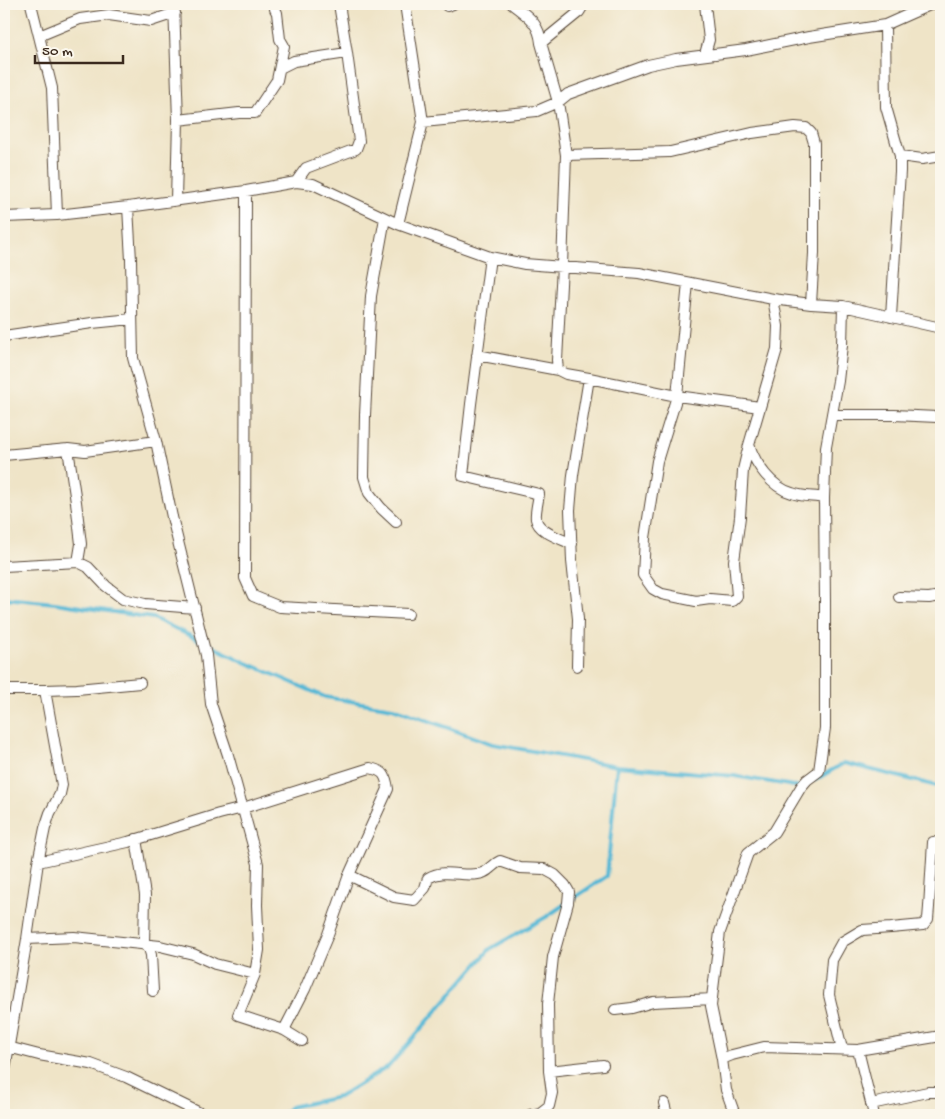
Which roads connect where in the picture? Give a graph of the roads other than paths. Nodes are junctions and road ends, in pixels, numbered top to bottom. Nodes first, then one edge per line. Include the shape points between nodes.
1 (31, 4) edge
2 (339, 4) edge
3 (405, 4) edge
4 (512, 4) edge
5 (584, 4) edge
6 (705, 4) edge
7 (933, 4) edge
8 (175, 8) edge
9 (275, 9) dead end
10 (885, 25) junction
11 (39, 36) junction
12 (541, 43) junction
13 (347, 53) junction
14 (705, 54) junction
15 (280, 68) junction
16 (558, 102) junction
17 (178, 120) junction
18 (423, 122) junction
19 (566, 155) junction
20 (900, 156) junction
21 (941, 156) edge
22 (296, 182) junction
23 (246, 191) junction
24 (176, 200) junction
25 (128, 207) junction
26 (57, 215) junction
27 (4, 217) edge
28 (386, 218) junction
29 (398, 224) junction
30 (490, 256) junction
31 (562, 266) junction
32 (688, 283) junction
33 (773, 299) junction
34 (811, 304) junction
35 (843, 306) junction
36 (891, 317) junction
37 (132, 319) junction
38 (941, 328) edge
39 (4, 336) edge
40 (477, 355) junction
41 (558, 370) junction
42 (589, 378) junction
43 (677, 396) junction
44 (760, 407) junction
45 (832, 415) junction
46 (937, 417) dead end
47 (156, 441) junction
48 (749, 445) junction
49 (68, 449) junction
50 (4, 455) edge
51 (824, 498) junction
52 (396, 522) dead end
53 (572, 544) junction
54 (78, 562) junction
55 (4, 566) edge
56 (941, 596) edge
57 (899, 597) dead end
58 (195, 608) junction
59 (408, 614) dead end
60 (576, 666) dead end
61 (140, 683) dead end
62 (4, 690) edge
63 (45, 690) junction
64 (243, 808) junction
65 (136, 839) junction
66 (933, 842) dead end
67 (38, 862) junction
68 (349, 875) junction
69 (27, 939) junction
70 (146, 945) junction
71 (255, 974) junction
72 (153, 991) dead end
73 (712, 999) junction
74 (615, 1010) dead end
75 (284, 1030) junction
76 (941, 1036) edge
77 (302, 1041) dead end
78 (6, 1046) edge
79 (842, 1048) junction
80 (858, 1050) junction
81 (722, 1059) junction
82 (603, 1065) dead end
83 (549, 1071) junction
84 (4, 1075) edge
85 (941, 1092) edge
86 (664, 1103) dead end
87 (871, 1104) junction
88 (204, 1115) edge
89 (530, 1115) edge
90 (667, 1115) edge
91 (735, 1115) edge
92 (874, 1115) edge

1 - 11 street
2 - 13 street
3 - 18 street
4 - 12 street via 536,25
5 - 12 street via 579,12
6 - 14 street via 709,40
7 - 10 street
8 - 11 street via 151,21 109,15 80,19
8 - 17 street
9 - 15 street via 284,46
10 - 14 street via 746,50
10 - 20 street via 886,107
11 - 26 street via 52,88
12 - 16 street
13 - 15 street via 294,61
13 - 22 street via 359,142 356,150 306,168
14 - 16 street via 648,65 568,94
15 - 17 street via 277,80 255,113
16 - 18 street via 537,112
16 - 19 street
17 - 24 street
18 - 29 street
19 - 31 street
19 - 34 street via 670,152 752,134 806,128 814,143
20 - 21 street via 922,159
20 - 36 street
22 - 23 street
22 - 28 street via 313,184
23 - 24 street
23 - 59 street via 245,578 253,596 280,607
24 - 25 street
25 - 26 street
25 - 37 street
26 - 27 street
28 - 29 street
28 - 52 street via 371,296 364,477 369,493
29 - 30 street
30 - 31 street via 525,264
30 - 40 street
31 - 32 street via 639,273
31 - 41 street
32 - 33 street
32 - 43 street
33 - 34 street
33 - 44 street via 778,326 777,349
34 - 35 street
35 - 36 street
35 - 45 street via 842,345
36 - 38 street
37 - 39 street
37 - 47 street via 133,358
40 - 41 street
40 - 53 street via 463,476 539,494 536,520 540,527
41 - 42 street
42 - 43 street
42 - 53 street via 573,475
43 - 44 street
43 - 48 street via 657,461 645,538 643,575 652,589 696,601 732,601 737,596 734,561 743,470
44 - 48 street
45 - 46 street
45 - 51 street via 826,447
47 - 49 street via 85,451
47 - 58 street
48 - 51 street via 762,470 778,487 793,494
49 - 50 street
49 - 54 street via 81,544
51 - 73 street via 825,719 819,771 801,787 774,832 748,853 720,932
53 - 60 street via 578,619
54 - 55 street
54 - 58 street via 123,599
56 - 57 street
58 - 64 street via 206,655 211,704
61 - 63 street
62 - 63 street
63 - 67 street via 62,785 45,828
64 - 65 street
64 - 68 street via 370,768 380,770 387,778 388,789
64 - 71 street via 258,864 259,950
65 - 67 street
65 - 70 street via 144,895
66 - 79 street via 928,919 923,925 862,930 842,942 832,960 829,994
67 - 69 street
68 - 75 street via 327,937
68 - 83 street via 394,897 414,900 425,888 428,878 436,873 476,875 487,872 500,861 520,868 544,869 555,875 569,892 553,957 548,1004
69 - 70 street via 74,937
69 - 78 street
70 - 71 street via 193,954 214,964
70 - 72 street via 151,955
71 - 75 street via 238,1015
73 - 74 street via 653,1002
73 - 81 street
75 - 77 street
76 - 80 street
78 - 84 street
78 - 88 street via 91,1064 126,1077
79 - 80 street
79 - 81 street via 764,1047
80 - 87 street
81 - 91 street via 726,1090
82 - 83 street
83 - 89 street via 552,1093 549,1106
85 - 87 street
86 - 90 street
87 - 92 street

